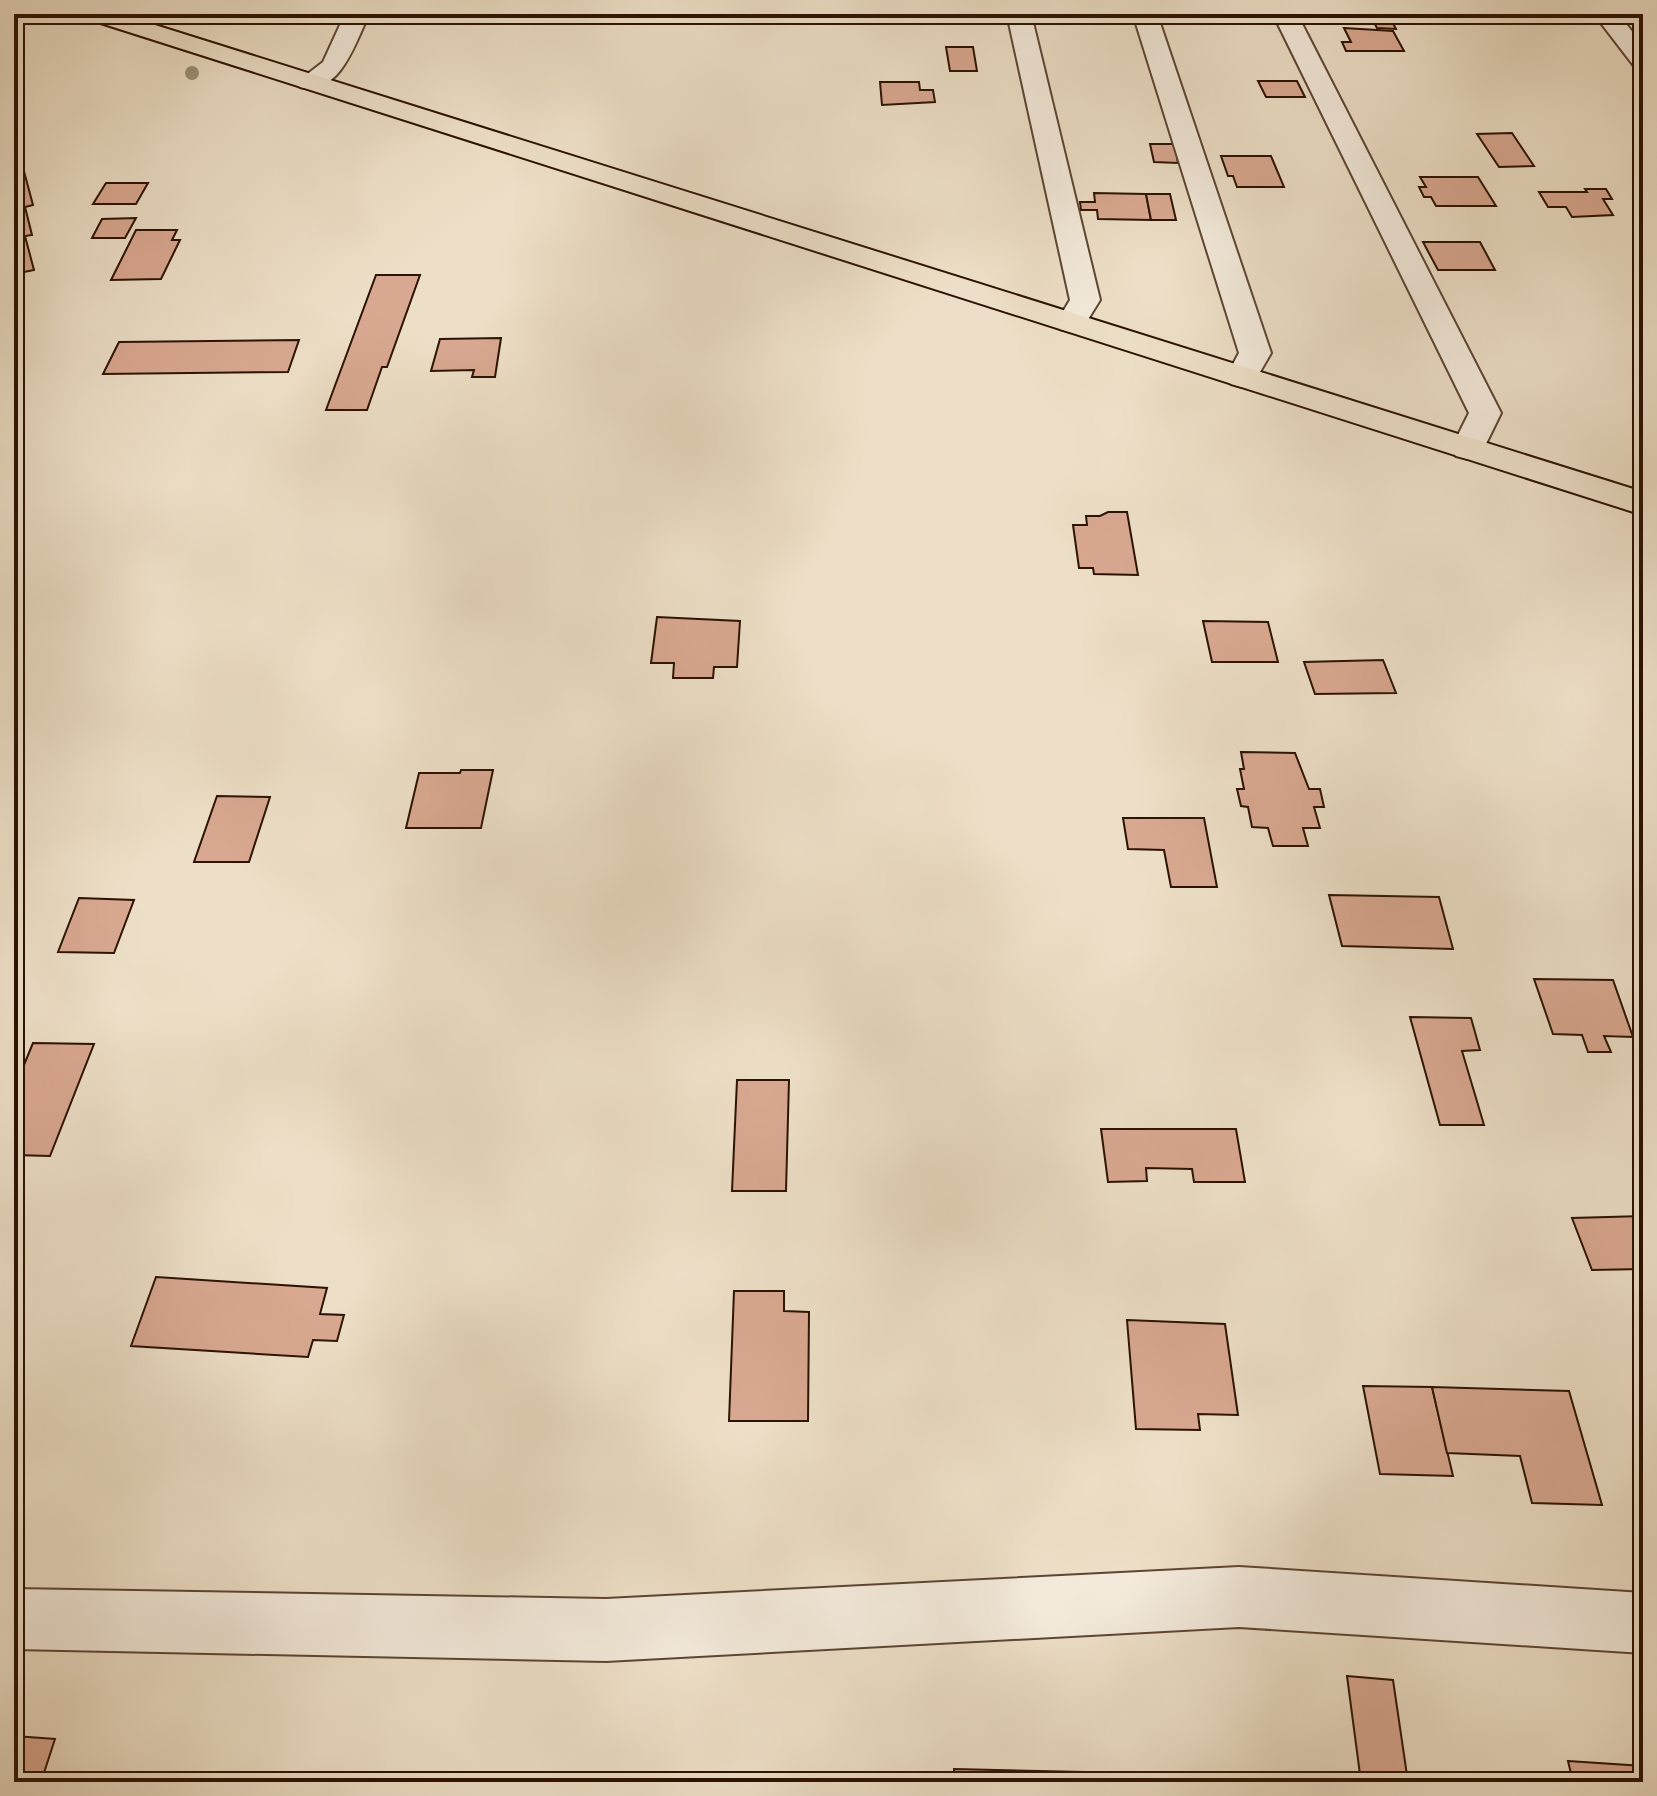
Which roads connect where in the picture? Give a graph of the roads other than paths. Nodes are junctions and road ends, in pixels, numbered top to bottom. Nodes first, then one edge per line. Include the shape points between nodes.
1 (96, 14) edge
2 (357, 14) edge
3 (1019, 14) edge
4 (1145, 14) edge
5 (1285, 14) edge
6 (1606, 14) edge
7 (1643, 61) edge
8 (309, 82) junction
9 (1071, 323) junction
10 (1242, 377) junction
11 (1468, 449) junction
12 (1643, 504) edge
13 (14, 1619) edge
14 (1643, 1623) edge

1 - 8 main road
2 - 8 street via 333,66
3 - 9 street via 1085,300
4 - 10 street via 1255,353
5 - 11 street via 1485,413
6 - 7 street
8 - 9 main road
9 - 10 main road
10 - 11 main road
11 - 12 main road
13 - 14 street via 606,1630 1239,1597

